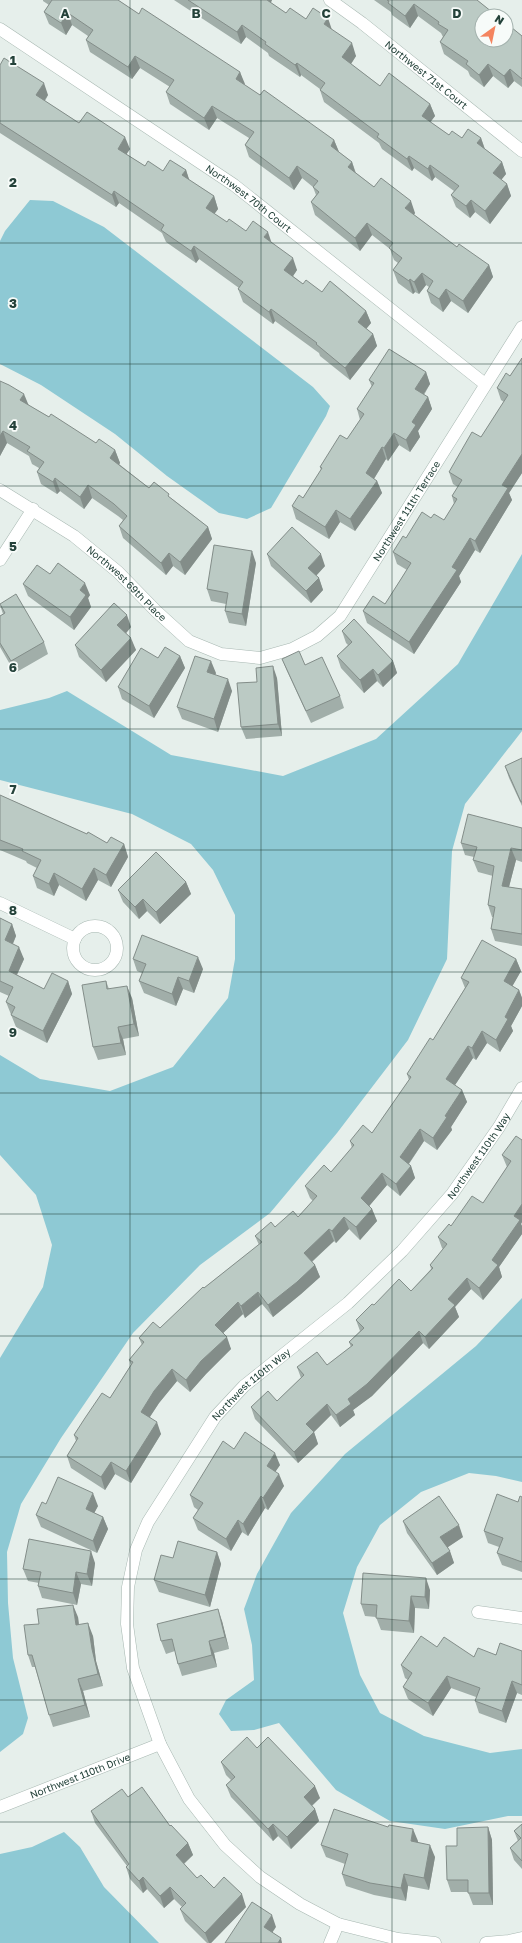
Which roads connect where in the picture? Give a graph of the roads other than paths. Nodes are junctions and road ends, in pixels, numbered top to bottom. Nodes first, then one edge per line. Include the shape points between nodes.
1 (330, 0) edge
2 (0, 29) edge
3 (522, 151) edge
4 (522, 327) edge
5 (485, 384) junction
6 (0, 490) edge
7 (33, 509) junction
8 (0, 560) edge
9 (260, 658) joint
10 (0, 903) edge
11 (75, 938) dead end
12 (522, 1088) edge
13 (478, 1612) dead end
14 (522, 1618) edge
15 (160, 1744) junction
16 (0, 1807) edge
17 (338, 1924) junction
18 (522, 1938) edge
19 (330, 1943) edge
20 (435, 1943) edge
21 (486, 1943) edge

1 - 3 street, Northwest 71st Court
2 - 5 street, Northwest 70th Court via 234,185
4 - 5 street, Northwest 111th Terrace
5 - 9 street, Northwest 111th Terrace via 340,616 318,636 292,649
6 - 7 street, Northwest 69th Place
7 - 8 street
7 - 9 street, Northwest 69th Place via 74,536 118,572 189,641 221,654
10 - 11 street
12 - 15 street, Northwest 110th Way via 499,1127 452,1194 402,1251 348,1303 244,1386 215,1417 148,1522 136,1550 128,1587 127,1624 133,1668
13 - 14 street
15 - 16 street, Northwest 110th Drive
15 - 17 street, Northwest 110th Way via 189,1799 225,1845 260,1877 300,1904
17 - 19 street
17 - 20 street, Northwest 110th Way via 398,1939
18 - 21 street

